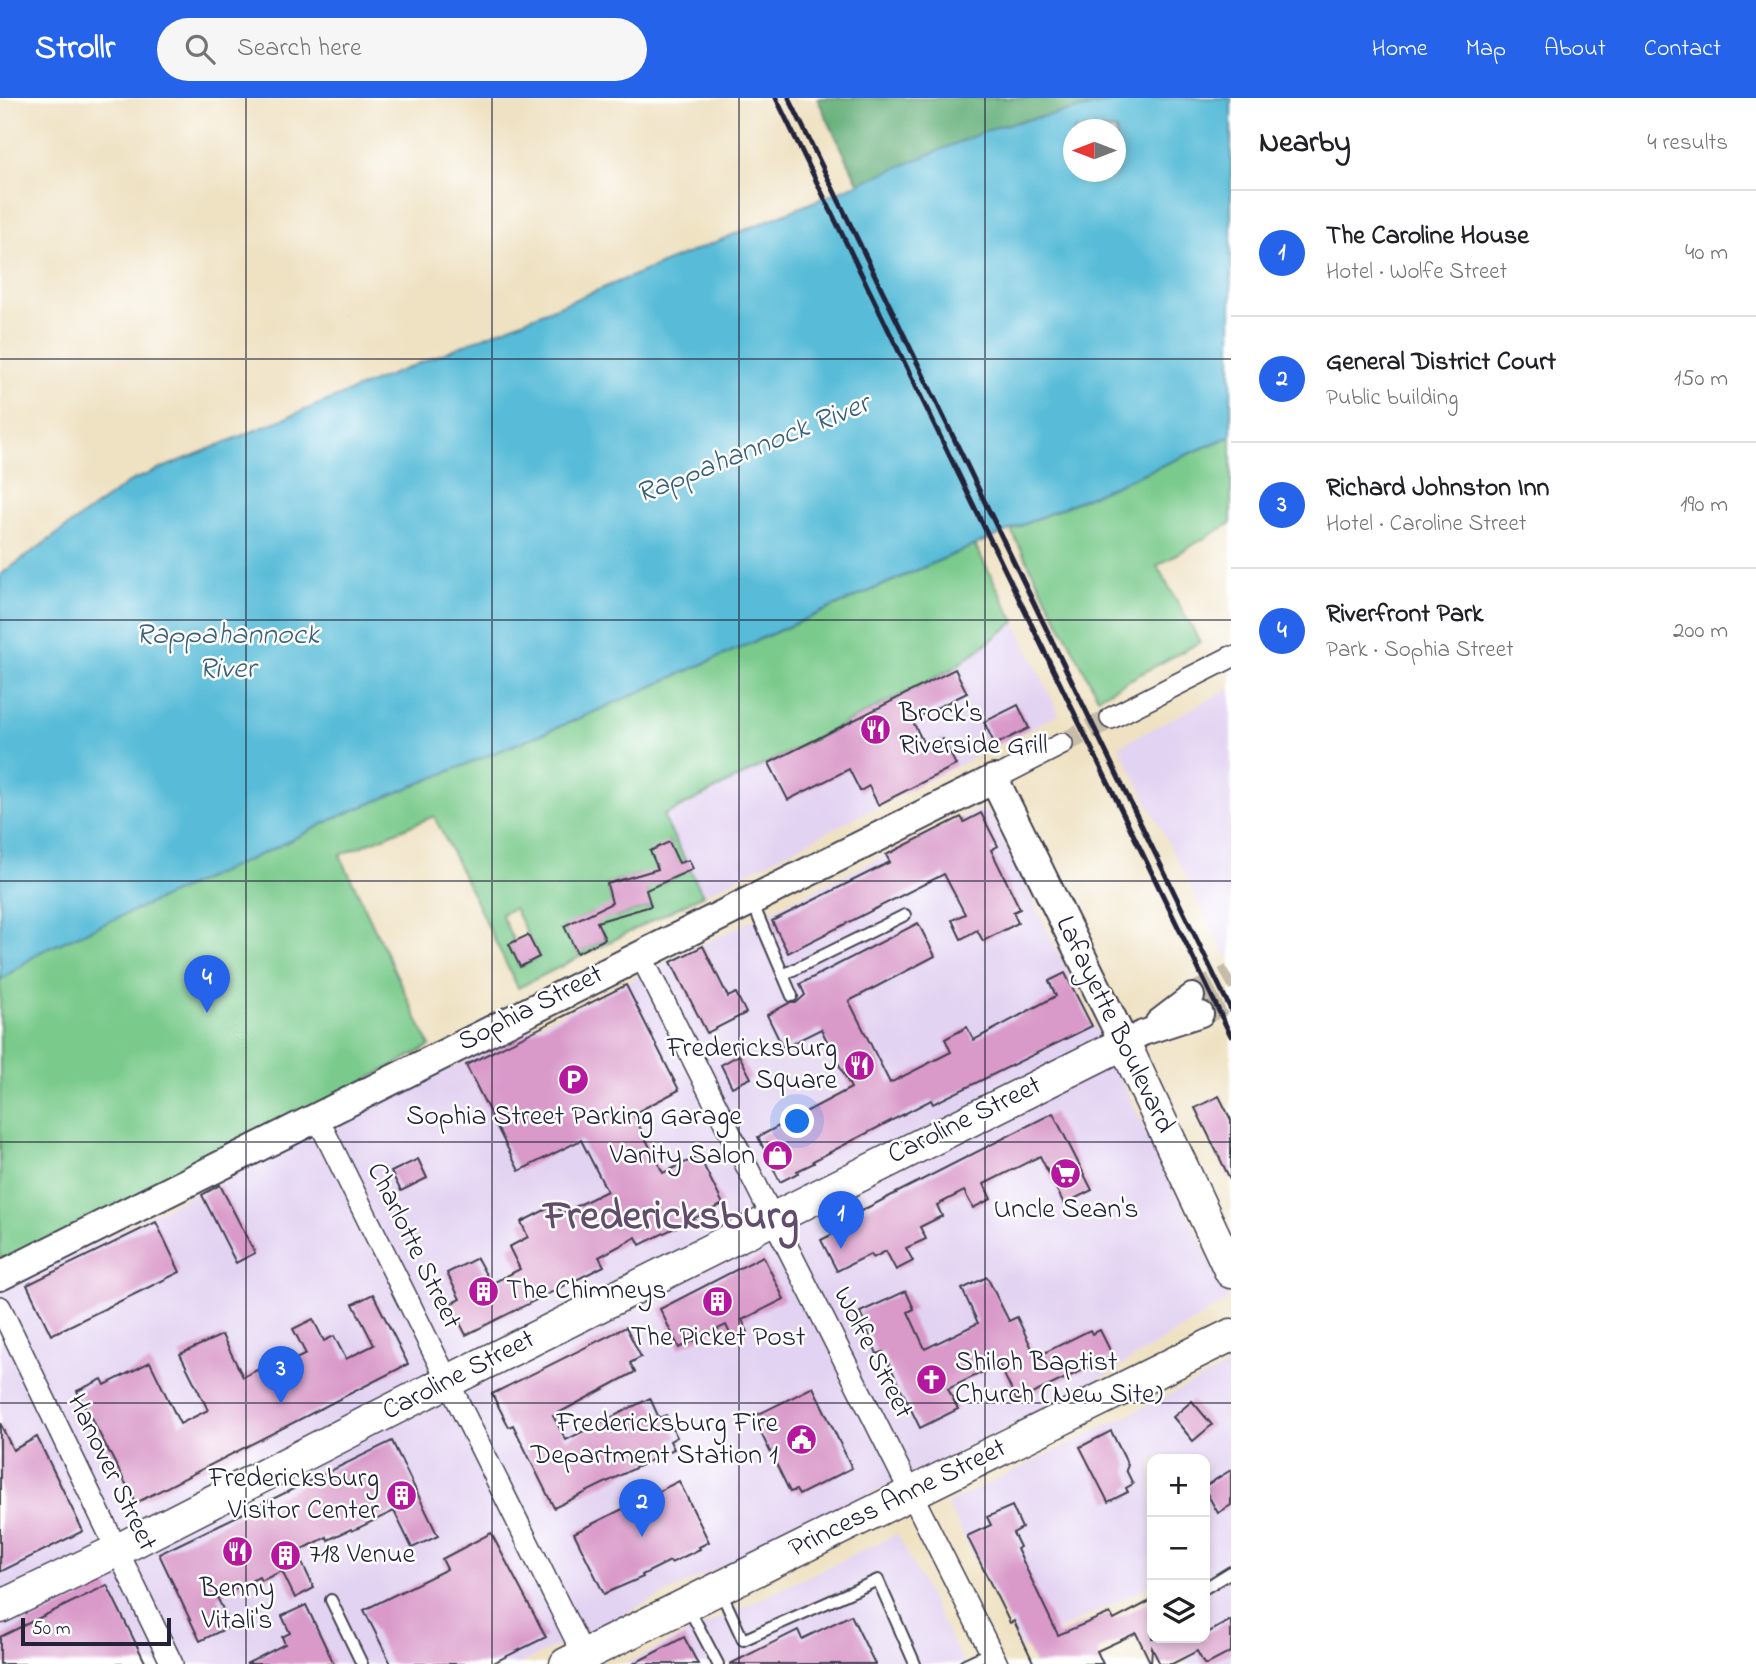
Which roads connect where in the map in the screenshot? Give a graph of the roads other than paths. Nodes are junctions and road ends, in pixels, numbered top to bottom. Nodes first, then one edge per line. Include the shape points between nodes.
1 (1231, 657) edge
2 (1111, 718) tunnel mouth
3 (1062, 744) tunnel mouth
4 (994, 779) junction
5 (751, 899) junction
6 (905, 915) dead end
7 (640, 954) junction
8 (783, 975) junction
9 (793, 996) dead end
10 (1196, 1005) tunnel mouth
11 (1133, 1038) junction
12 (317, 1117) junction
13 (773, 1218) junction
14 (1231, 1272) edge
15 (0, 1276) edge
16 (0, 1307) edge
17 (1231, 1335) edge
18 (449, 1381) junction
19 (911, 1492) junction
20 (118, 1550) junction
21 (1231, 1572) edge
22 (1210, 1585) edge
23 (719, 1587) junction
24 (331, 1600) dead end
25 (687, 1604) junction
26 (0, 1606) edge
27 (994, 1658) edge
28 (579, 1661) edge
29 (172, 1664) edge
30 (362, 1664) edge
31 (718, 1664) edge
32 (915, 1664) edge
33 (965, 1664) edge

1 - 2 street
3 - 4 street, Sophia Street
4 - 5 main road, Sophia Street
4 - 11 main road, Lafayette Boulevard
5 - 7 main road, Sophia Street
5 - 8 lane
6 - 8 lane
7 - 12 main road, Sophia Street
7 - 13 street, Wolfe Street
8 - 9 lane
10 - 11 street, Caroline Street
11 - 13 main road, Caroline Street
11 - 14 main road, Lafayette Boulevard
12 - 15 main road, Sophia Street
12 - 18 street, Charlotte Street
13 - 18 main road, Caroline Street
13 - 19 street, Wolfe Street
16 - 20 street, Hanover Street
17 - 19 main road, Princess Anne Street
18 - 20 main road, Caroline Street
18 - 28 street, Charlotte Street
19 - 23 main road, Princess Anne Street
19 - 27 street, Wolfe Street
20 - 26 main road, Caroline Street
20 - 29 street, Hanover Street
21 - 22 lane
23 - 25 main road, Princess Anne Street
23 - 32 lane via 743,1640 878,1580
24 - 30 lane
25 - 28 main road, Princess Anne Street
25 - 31 lane
27 - 33 lane

